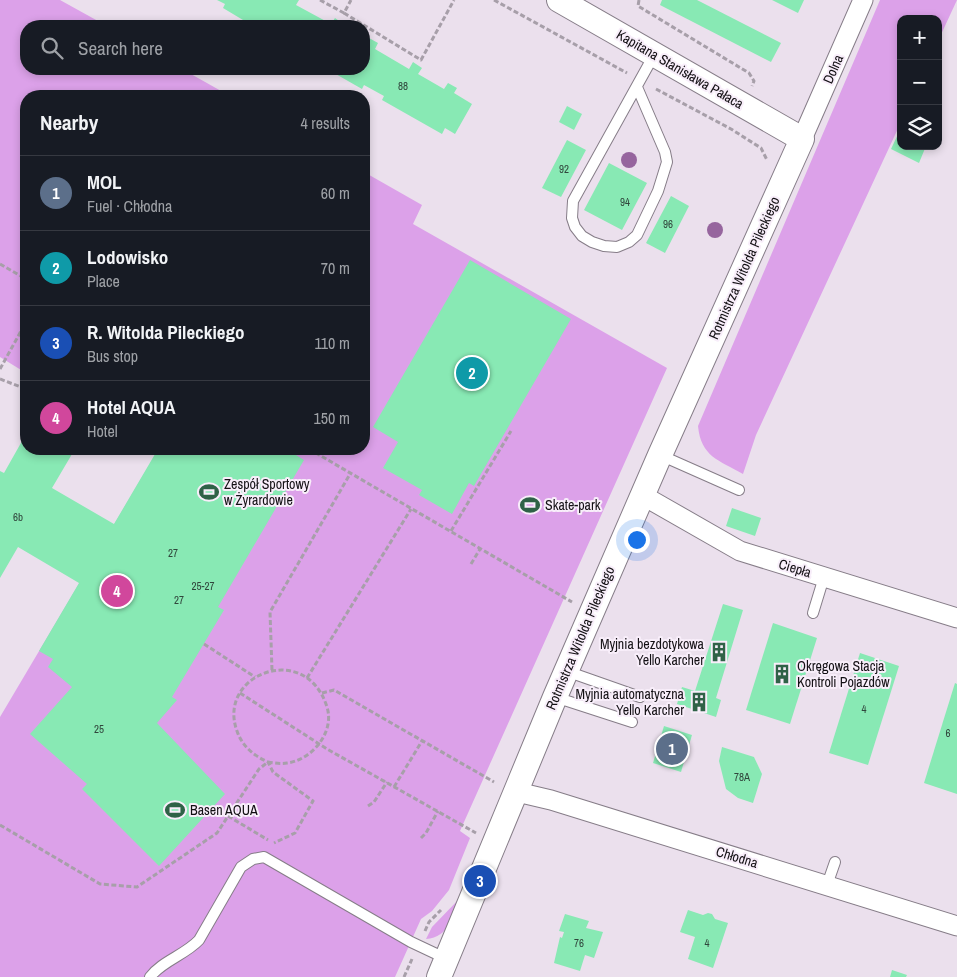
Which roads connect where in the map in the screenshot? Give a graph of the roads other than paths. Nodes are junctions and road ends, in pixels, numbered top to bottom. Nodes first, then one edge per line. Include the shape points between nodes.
1 (559, 0) edge
2 (863, 0) edge
3 (586, 6) edge
4 (654, 55) junction
5 (638, 83) junction
6 (802, 138) junction
7 (660, 455) junction
8 (739, 490) dead end
9 (642, 495) junction
10 (824, 577) junction
11 (813, 613) dead end
12 (957, 618) edge
13 (566, 671) junction
14 (555, 697) junction
15 (640, 697) dead end
16 (632, 722) dead end
17 (517, 792) junction
18 (835, 862) dead end
19 (827, 885) junction
20 (957, 926) edge
21 (444, 968) edge
22 (150, 977) edge

1 - 3 street, Kapitana Stanisława Pałaca
2 - 6 street, Dolna
3 - 4 street, Kapitana Stanisława Pałaca
4 - 5 lane
4 - 6 street, Kapitana Stanisława Pałaca
5 - 5 lane via 665,152 667,166 636,235 629,242 608,247 579,233 572,220 572,206
6 - 7 street, Rotmistrza Witolda Pileckiego
7 - 8 lane
7 - 9 street, Rotmistrza Witolda Pileckiego
9 - 10 street, Ciepła via 740,551
9 - 13 street, Rotmistrza Witolda Pileckiego
10 - 11 lane
10 - 12 street, Ciepła
13 - 14 street, Rotmistrza Witolda Pileckiego
13 - 15 lane
14 - 16 lane
14 - 17 street, Rotmistrza Witolda Pileckiego
17 - 19 street, Chłodna
17 - 21 street, Rotmistrza Witolda Pileckiego
18 - 19 lane
19 - 20 street, Chłodna
21 - 22 lane via 411,942 264,857 252,859 241,867 191,949 154,971

